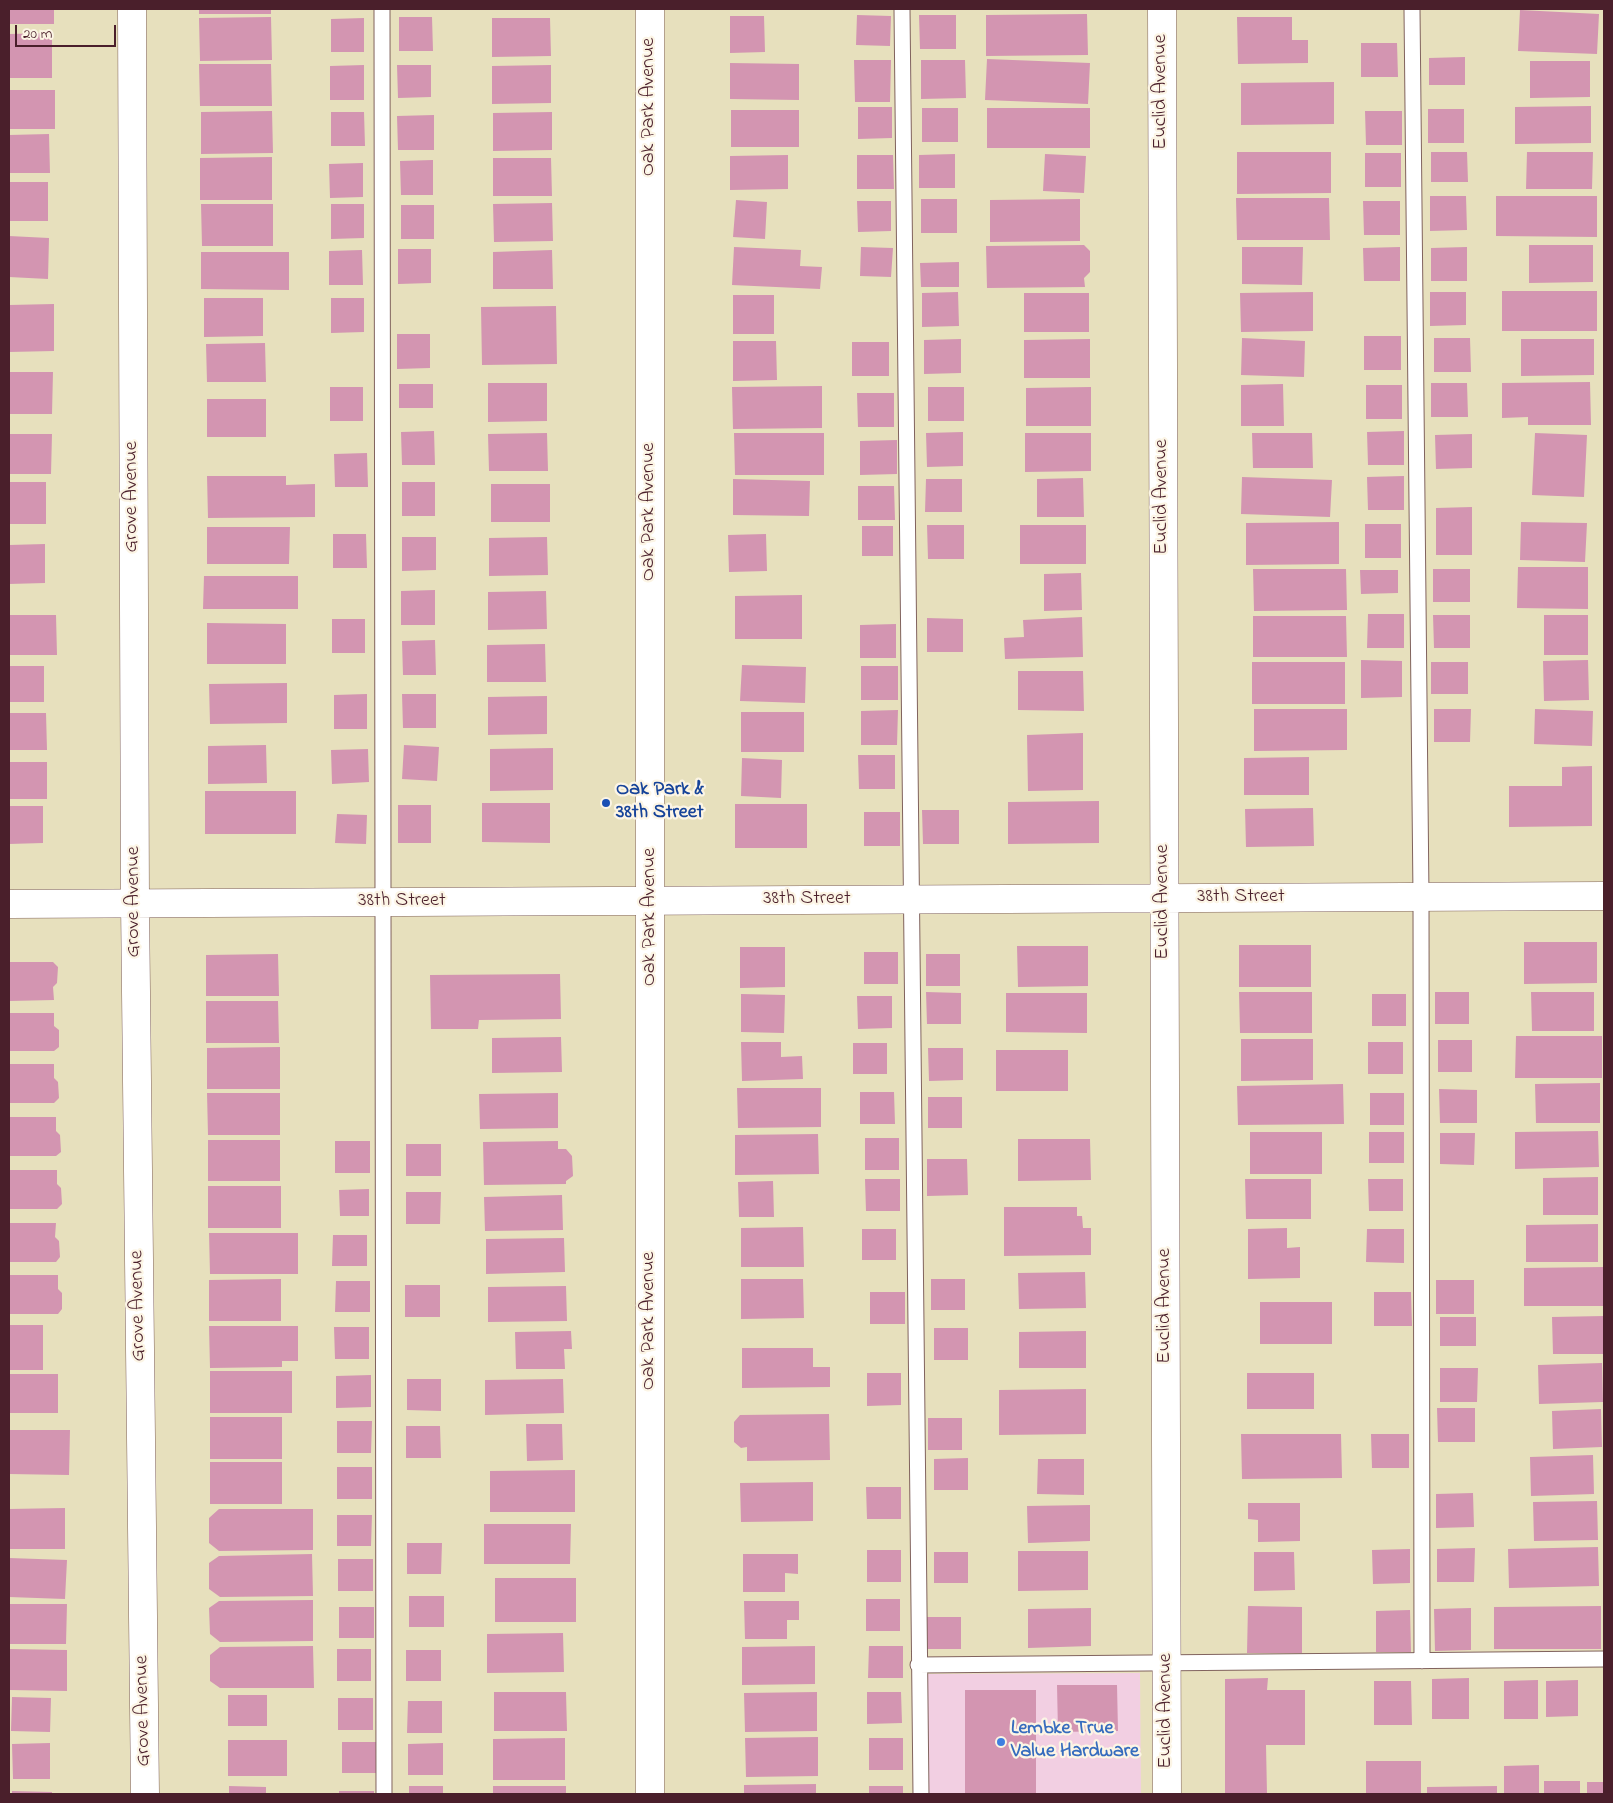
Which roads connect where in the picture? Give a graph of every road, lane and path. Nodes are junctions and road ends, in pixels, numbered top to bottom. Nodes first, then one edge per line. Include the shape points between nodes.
1 (132, 9) edge
2 (382, 9) edge
3 (650, 9) edge
4 (902, 9) edge
5 (1162, 9) edge
6 (1412, 9) edge
7 (1604, 896) edge
8 (1421, 897) junction
9 (1164, 898) junction
10 (912, 900) junction
11 (651, 901) junction
12 (383, 902) junction
13 (135, 903) junction
14 (9, 904) edge
15 (1604, 1660) edge
16 (1422, 1661) junction
17 (1167, 1663) junction
18 (918, 1665) junction
19 (145, 1794) edge
20 (384, 1794) edge
21 (650, 1794) edge
22 (921, 1794) edge
23 (1167, 1794) edge

1 - 13 street, Grove Avenue
2 - 12 lane
3 - 11 street, Oak Park Avenue
4 - 10 lane
5 - 9 street, Euclid Avenue
6 - 8 lane
7 - 8 street, 38th Street
8 - 9 street, 38th Street
8 - 16 lane
9 - 10 street, 38th Street
9 - 17 street, Euclid Avenue
10 - 11 street, 38th Street
10 - 18 lane
11 - 12 street, 38th Street
11 - 21 street, Oak Park Avenue
12 - 13 street, 38th Street
12 - 20 lane
13 - 14 street, 38th Street
13 - 19 street, Grove Avenue
15 - 16 lane
16 - 17 lane
17 - 18 lane
17 - 23 street, Euclid Avenue
18 - 22 lane

